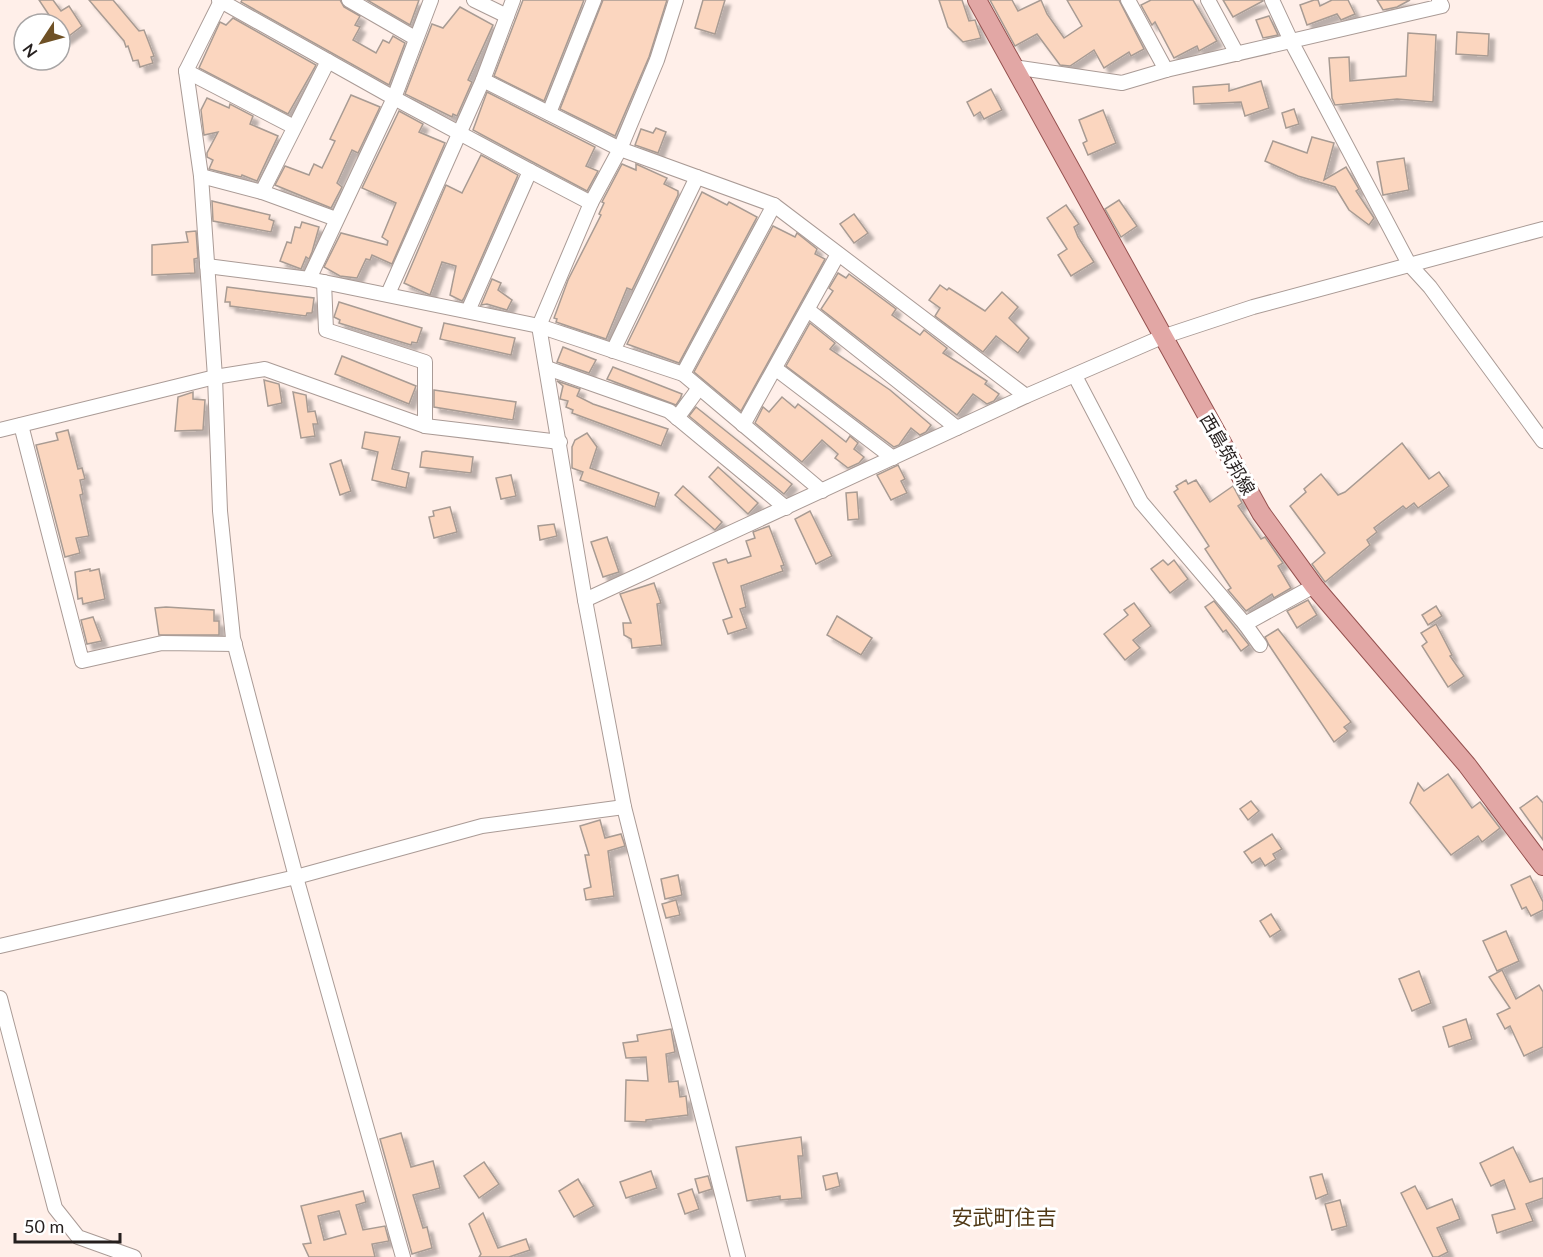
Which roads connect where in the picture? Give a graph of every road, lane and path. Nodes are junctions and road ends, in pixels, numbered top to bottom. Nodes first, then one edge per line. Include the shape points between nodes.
1 (349, 0) edge
2 (430, 0) edge
3 (474, 0) edge
4 (513, 0) edge
5 (594, 0) edge
6 (676, 0) edge
7 (977, 0) edge
8 (1128, 0) edge
9 (1208, 0) edge
10 (1272, 0) edge
11 (1439, 0) edge
12 (220, 1) edge
13 (507, 16) junction
14 (416, 38) junction
15 (1292, 43) junction
16 (1237, 54) junction
17 (328, 61) junction
18 (1013, 67) junction
19 (1166, 70) junction
20 (186, 71) junction
21 (483, 80) junction
22 (394, 99) junction
23 (549, 113) junction
24 (294, 128) junction
25 (458, 133) junction
26 (620, 148) junction
27 (530, 171) junction
28 (201, 176) junction
29 (697, 177) junction
30 (262, 192) junction
31 (591, 202) junction
32 (774, 205) junction
33 (336, 219) junction
34 (1543, 229) edge
35 (838, 254) junction
36 (1409, 264) junction
37 (207, 266) junction
38 (309, 279) junction
39 (324, 282) junction
40 (388, 294) junction
41 (468, 310) junction
42 (808, 310) junction
43 (539, 326) junction
44 (1162, 337) junction
45 (613, 351) junction
46 (547, 368) junction
47 (776, 369) junction
48 (683, 374) junction
49 (1075, 376) junction
50 (215, 377) junction
51 (699, 388) junction
52 (1026, 396) junction
53 (677, 418) junction
54 (21, 425) junction
55 (742, 425) junction
56 (425, 426) junction
57 (957, 428) junction
58 (0, 430) edge
59 (1543, 441) edge
60 (560, 442) junction
61 (893, 458) junction
62 (822, 491) junction
63 (786, 508) junction
64 (1314, 586) junction
65 (585, 600) junction
66 (1245, 624) junction
67 (235, 644) junction
68 (1260, 645) dead end
69 (624, 807) junction
70 (1543, 866) edge
71 (296, 877) junction
72 (0, 946) edge
73 (0, 998) edge
74 (134, 1257) edge
75 (404, 1257) edge
76 (738, 1257) edge

1 - 14 street
2 - 14 street
3 - 13 street
4 - 13 street
5 - 23 street
6 - 26 street via 657,60
7 - 18 main road, 西島筑邦線
8 - 19 street
9 - 16 street
10 - 15 street
11 - 15 street via 1442,6
12 - 17 street
12 - 20 street
13 - 21 street
14 - 22 street
15 - 16 street
15 - 36 street
16 - 19 street
17 - 22 street
17 - 24 street
18 - 19 street via 1122,83
18 - 44 main road, 西島筑邦線
20 - 24 street
20 - 28 street
21 - 23 street
21 - 25 street
22 - 25 street
22 - 33 street
23 - 26 street
24 - 30 street
25 - 27 street
25 - 40 street
26 - 29 street
26 - 31 street
27 - 31 street
27 - 41 street
28 - 30 street
28 - 37 street
29 - 32 street
29 - 45 street
30 - 33 street
31 - 43 street
32 - 35 street
32 - 48 street
33 - 38 street
34 - 36 street
35 - 42 street
35 - 52 street
36 - 44 street
36 - 59 street
37 - 38 street
37 - 50 street
38 - 39 street
39 - 40 street
39 - 56 street via 326,330 425,362
40 - 41 street
41 - 43 street
42 - 47 street
42 - 57 street
43 - 45 street
43 - 46 street
44 - 49 street
44 - 64 main road, 西島筑邦線 via 1262,513
45 - 48 street
46 - 53 street via 669,411
46 - 60 street
47 - 55 street
47 - 61 street
48 - 51 street
49 - 52 street
49 - 66 street via 1141,502
50 - 54 street
50 - 56 street via 265,369
50 - 67 street via 220,511
51 - 53 street
51 - 55 street
52 - 57 street
53 - 63 street
54 - 58 street
54 - 67 street via 82,661 162,643
55 - 62 street
56 - 60 street
57 - 61 street
60 - 65 street
61 - 62 street
62 - 63 street
63 - 65 street
64 - 66 street
64 - 70 main road, 西島筑邦線 via 1467,765
65 - 69 street
66 - 68 street
67 - 71 street
69 - 71 street via 482,826
69 - 76 street
71 - 72 street
71 - 75 street
73 - 74 street via 55,1208 78,1238

